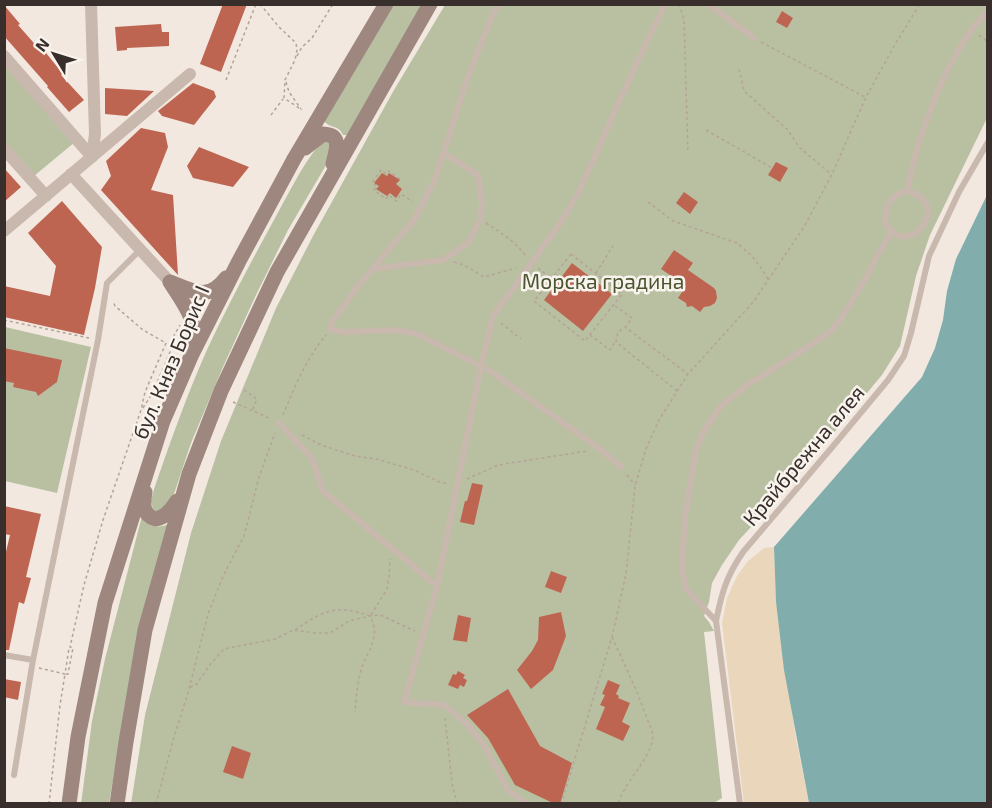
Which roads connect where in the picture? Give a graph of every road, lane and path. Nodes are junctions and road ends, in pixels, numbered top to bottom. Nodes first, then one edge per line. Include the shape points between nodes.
1 (91, 4) edge
2 (256, 4) edge
3 (260, 4) edge
4 (333, 4) edge
5 (386, 4) edge
6 (430, 4) edge
7 (498, 4) edge
8 (665, 4) edge
9 (679, 4) edge
10 (708, 4) edge
11 (920, 4) edge
12 (987, 10) edge
13 (754, 38) joint
14 (4, 56) edge
15 (295, 60) junction
16 (739, 69) dead end
17 (190, 74) dead end
18 (226, 80) dead end
19 (285, 80) junction
20 (866, 97) junction
21 (284, 98) junction
22 (271, 115) dead end
23 (706, 130) dead end
24 (987, 142) edge
25 (4, 148) edge
26 (444, 153) junction
27 (688, 153) dead end
28 (92, 157) junction
29 (294, 159) junction
30 (772, 168) dead end
31 (71, 174) junction
32 (832, 175) junction
33 (400, 179) dead end
34 (328, 182) junction
35 (907, 191) junction
36 (46, 196) junction
37 (648, 202) dead end
38 (421, 208) junction
39 (480, 220) junction
40 (4, 231) edge
41 (892, 232) junction
42 (613, 246) dead end
43 (140, 250) junction
44 (443, 260) junction
45 (238, 261) junction
46 (532, 264) junction
47 (372, 269) junction
48 (596, 273) junction
49 (551, 279) junction
50 (768, 279) junction
51 (170, 282) junction
52 (107, 283) junction
53 (613, 304) junction
54 (493, 316) junction
55 (4, 320) edge
56 (625, 327) junction
57 (330, 329) junction
58 (590, 335) junction
59 (172, 339) dead end
60 (521, 339) dead end
61 (98, 340) junction
62 (616, 342) junction
63 (166, 343) junction
64 (170, 352) dead end
65 (192, 354) junction
66 (482, 366) junction
67 (688, 374) junction
68 (244, 390) dead end
69 (677, 391) junction
70 (233, 402) dead end
71 (141, 410) junction
72 (252, 411) junction
73 (279, 423) junction
74 (300, 434) dead end
75 (600, 449) junction
76 (152, 460) junction
77 (621, 467) joint
78 (189, 474) junction
79 (458, 483) junction
80 (635, 486) junction
81 (392, 548) junction
82 (437, 586) junction
83 (370, 616) junction
84 (716, 621) junction
85 (294, 630) junction
86 (423, 635) junction
87 (612, 636) junction
88 (4, 655) edge
89 (32, 663) junction
90 (65, 674) junction
91 (189, 687) junction
92 (444, 705) junction
93 (355, 712) dead end
94 (14, 775) dead end
95 (50, 804) edge
96 (69, 804) edge
97 (117, 804) edge
98 (156, 804) edge
99 (457, 804) edge
100 (527, 804) edge
101 (561, 804) edge
102 (618, 804) edge
103 (740, 804) edge

1 - 28 street via 95,134
2 - 18 path
3 - 15 path via 296,42
4 - 15 path
5 - 29 main road, бул. Княз Борис I
6 - 34 main road
7 - 26 lane via 467,80
8 - 46 lane via 579,194
9 - 27 path via 684,19
10 - 13 lane
11 - 20 path
12 - 35 lane via 970,31 943,81
13 - 20 path
14 - 28 street
15 - 19 path
16 - 32 path via 744,91 788,130 798,147
17 - 28 street
19 - 21 path
19 - 21 path via 302,110
20 - 32 path
21 - 22 path
23 - 30 path
24 - 84 lane, Крайбрежна алея via 929,256 904,356 743,552 722,592
25 - 36 street
26 - 38 lane
26 - 39 lane via 478,175
28 - 31 street
29 - 34 main road via 322,134 331,135 337,150
29 - 45 main road, бул. Княз Борис I
31 - 36 street
31 - 43 street
32 - 50 path via 804,227
33 - 38 path via 381,170 372,183 377,186 374,190 386,199 389,195 396,201 401,194
34 - 78 main road via 247,334
35 - 41 lane via 898,194 886,207 886,225
35 - 41 lane via 923,199 928,217 925,225 910,236
36 - 40 street
37 - 50 path via 674,221 737,243
38 - 47 lane
39 - 44 lane via 468,243
39 - 46 path via 503,233
41 - 84 lane via 831,331 746,386 721,406 705,429 696,450 685,516 682,569 686,589
42 - 48 path
43 - 51 street
43 - 52 lane
44 - 46 path via 464,265 484,277
44 - 47 lane
45 - 51 main road via 211,291 198,293
45 - 65 main road, бул. Княз Борис I
46 - 49 path
46 - 54 lane
47 - 57 lane
48 - 49 path via 571,254
48 - 53 path via 622,294
49 - 58 path via 534,301 585,341
50 - 67 path via 754,301
51 - 65 main road via 194,323
52 - 61 lane
52 - 63 path via 115,306
53 - 56 path via 632,318
53 - 58 path
54 - 60 path
54 - 66 lane
55 - 61 path
56 - 62 path via 618,332
56 - 67 path
57 - 66 lane via 415,333
57 - 73 path via 304,368
58 - 62 path via 610,350
59 - 63 path
61 - 89 lane
62 - 69 path
63 - 71 path
64 - 71 path
65 - 76 main road, бул. Княз Борис I
66 - 75 lane
66 - 79 lane
67 - 69 path
68 - 72 path via 257,399
69 - 80 path via 646,449
70 - 72 path
71 - 90 path via 84,585
72 - 73 path
73 - 81 lane via 312,458 323,491
73 - 91 path via 244,536 208,614
74 - 79 path via 355,456 414,470 442,483
75 - 77 lane
75 - 79 path via 498,465
76 - 78 main road via 143,502 145,512 152,518 160,519 170,512
76 - 96 main road, бул. Княз Борис I via 105,603
77 - 80 path
78 - 97 main road via 145,630
79 - 82 lane
80 - 87 path via 626,574
81 - 82 lane
81 - 83 path via 387,590
82 - 86 lane
83 - 85 path via 349,621 330,633
83 - 85 path via 353,610 328,611
83 - 86 path via 380,615
83 - 93 path via 375,635 360,673
84 - 103 lane, Крайбрежна алея
85 - 91 path via 275,639 224,650 196,685
86 - 92 lane via 404,702
87 - 101 path
87 - 102 path via 654,740
88 - 89 lane
89 - 90 path
89 - 94 lane
90 - 95 path
91 - 98 path
92 - 99 path
92 - 100 lane via 467,723 508,789

